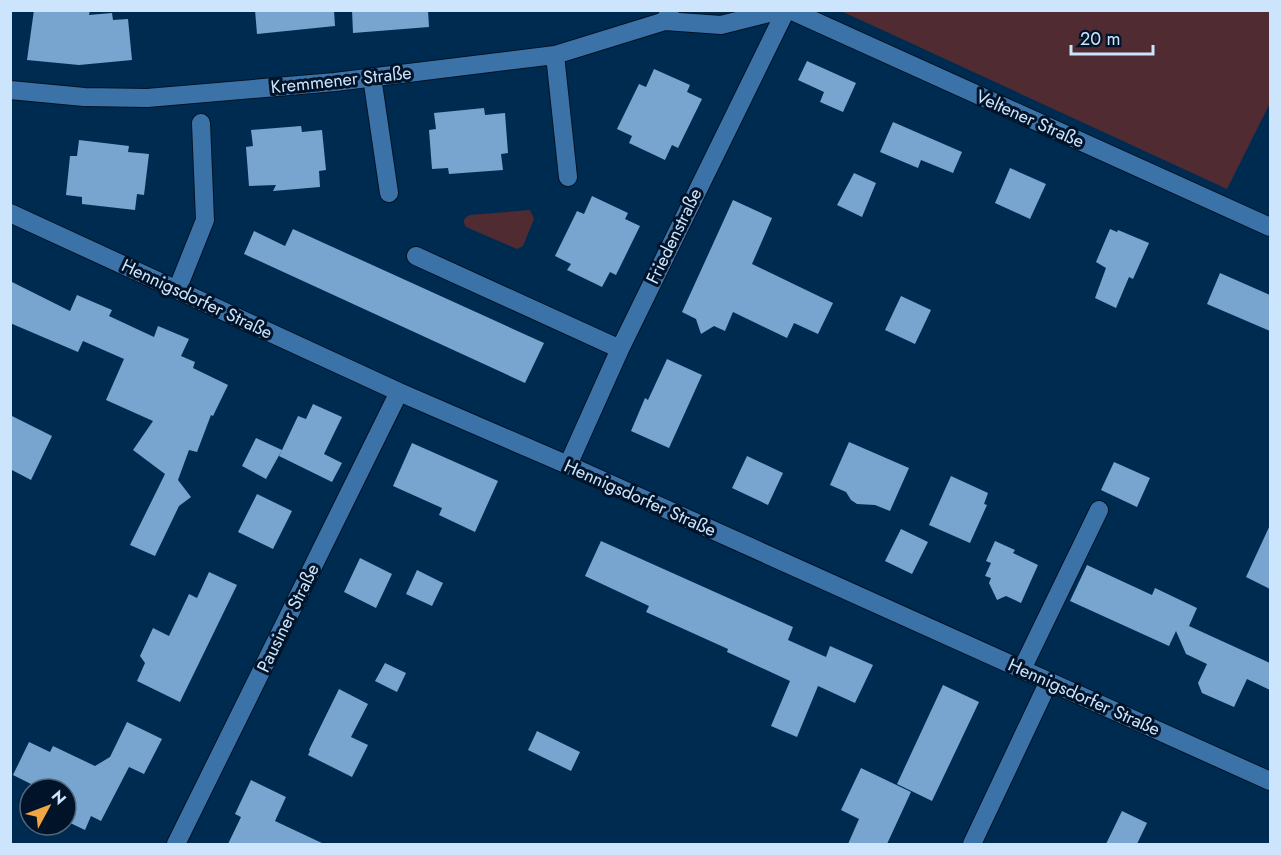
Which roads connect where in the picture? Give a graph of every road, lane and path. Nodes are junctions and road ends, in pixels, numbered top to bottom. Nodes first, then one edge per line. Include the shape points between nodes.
1 (781, 10) edge
2 (788, 10) edge
3 (668, 16) edge
4 (555, 55) junction
5 (372, 77) junction
6 (10, 90) edge
7 (201, 123) dead end
8 (568, 177) dead end
9 (389, 193) dead end
10 (10, 213) edge
11 (1270, 227) edge
12 (416, 255) dead end
13 (177, 290) junction
14 (620, 349) junction
15 (399, 392) junction
16 (568, 465) junction
17 (1099, 510) dead end
18 (1022, 669) junction
19 (1049, 681) junction
20 (1270, 781) edge
21 (176, 844) edge
22 (972, 844) edge

1 - 3 street, Kremmener Straße via 721,25
2 - 11 street, Veltener Straße
2 - 14 street, Friedenstraße
3 - 4 street, Kremmener Straße
4 - 5 street, Kremmener Straße
4 - 8 street
5 - 6 street, Kremmener Straße via 147,98
5 - 9 street
7 - 13 street via 205,220
10 - 13 street, Hennigsdorfer Straße
12 - 14 street
13 - 15 street, Hennigsdorfer Straße
14 - 16 street, Friedenstraße
15 - 16 street, Hennigsdorfer Straße
15 - 21 street, Pausiner Straße
16 - 18 street, Hennigsdorfer Straße
17 - 18 street
18 - 19 street, Hennigsdorfer Straße
19 - 20 street, Hennigsdorfer Straße
19 - 22 street

